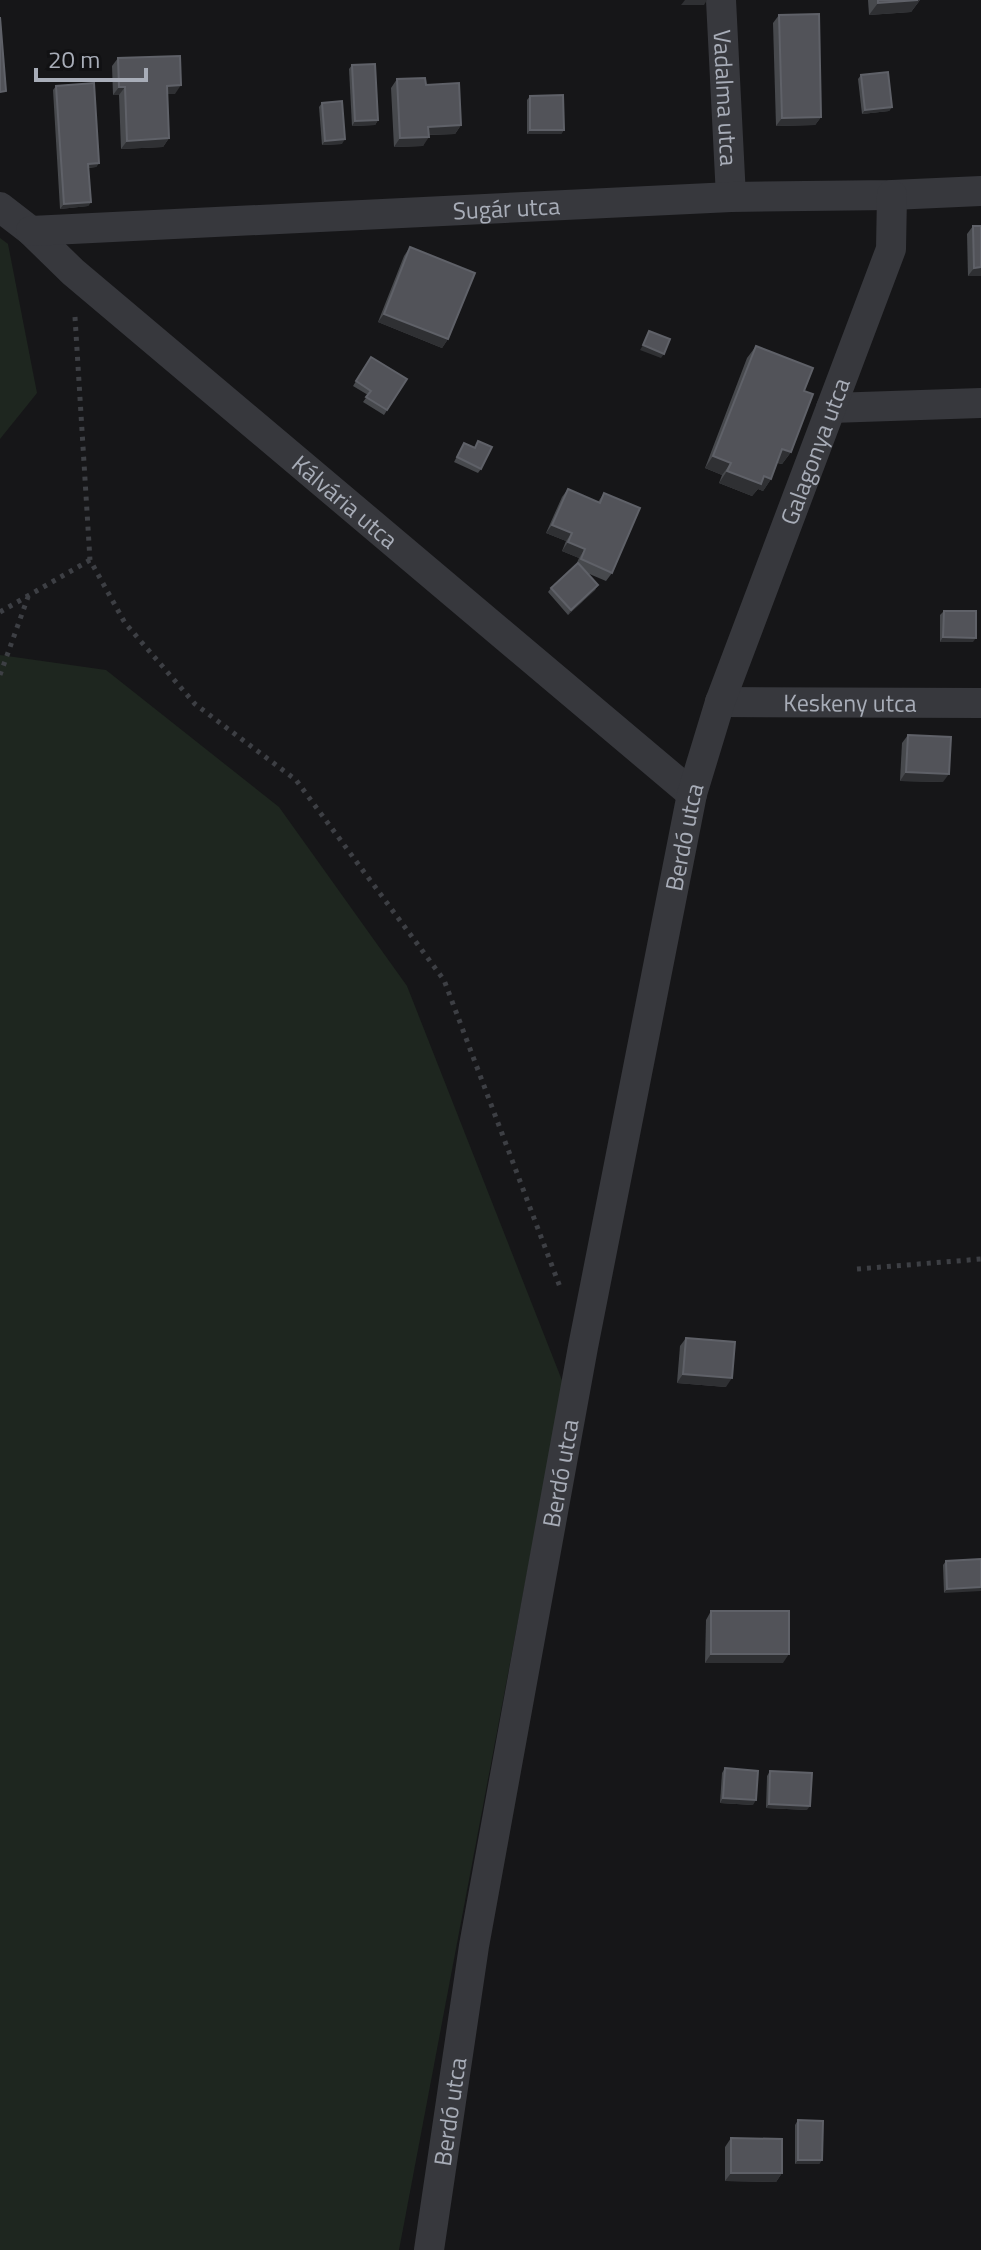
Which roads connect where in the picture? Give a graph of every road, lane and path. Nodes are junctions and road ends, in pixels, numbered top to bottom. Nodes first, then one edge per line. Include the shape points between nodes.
1 (721, 0) edge
2 (981, 191) edge
3 (892, 195) junction
4 (731, 197) junction
5 (0, 207) edge
6 (31, 231) junction
7 (73, 272) junction
8 (981, 403) edge
9 (831, 408) junction
10 (90, 560) junction
11 (28, 596) junction
12 (0, 612) edge
13 (0, 675) edge
14 (720, 702) junction
15 (981, 703) edge
16 (692, 794) junction
17 (981, 1259) edge
18 (857, 1269) dead end
19 (561, 1288) dead end
20 (429, 2250) edge

1 - 4 street, Vadalma utca
2 - 3 street, Sugár utca
3 - 4 street, Sugár utca
3 - 9 street, Galagonya utca via 891,249
4 - 6 street, Sugár utca
5 - 6 street, Kálvária utca
6 - 7 street, Kálvária utca
7 - 10 path
7 - 16 street, Kálvária utca
8 - 9 street
9 - 14 street, Galagonya utca
10 - 11 path
10 - 19 path via 125,623 195,704 296,780 444,980
11 - 12 path
11 - 13 path
14 - 15 street, Keskeny utca
14 - 16 street, Berdó utca
16 - 20 street, Berdó utca via 583,1347 474,1946
17 - 18 path

